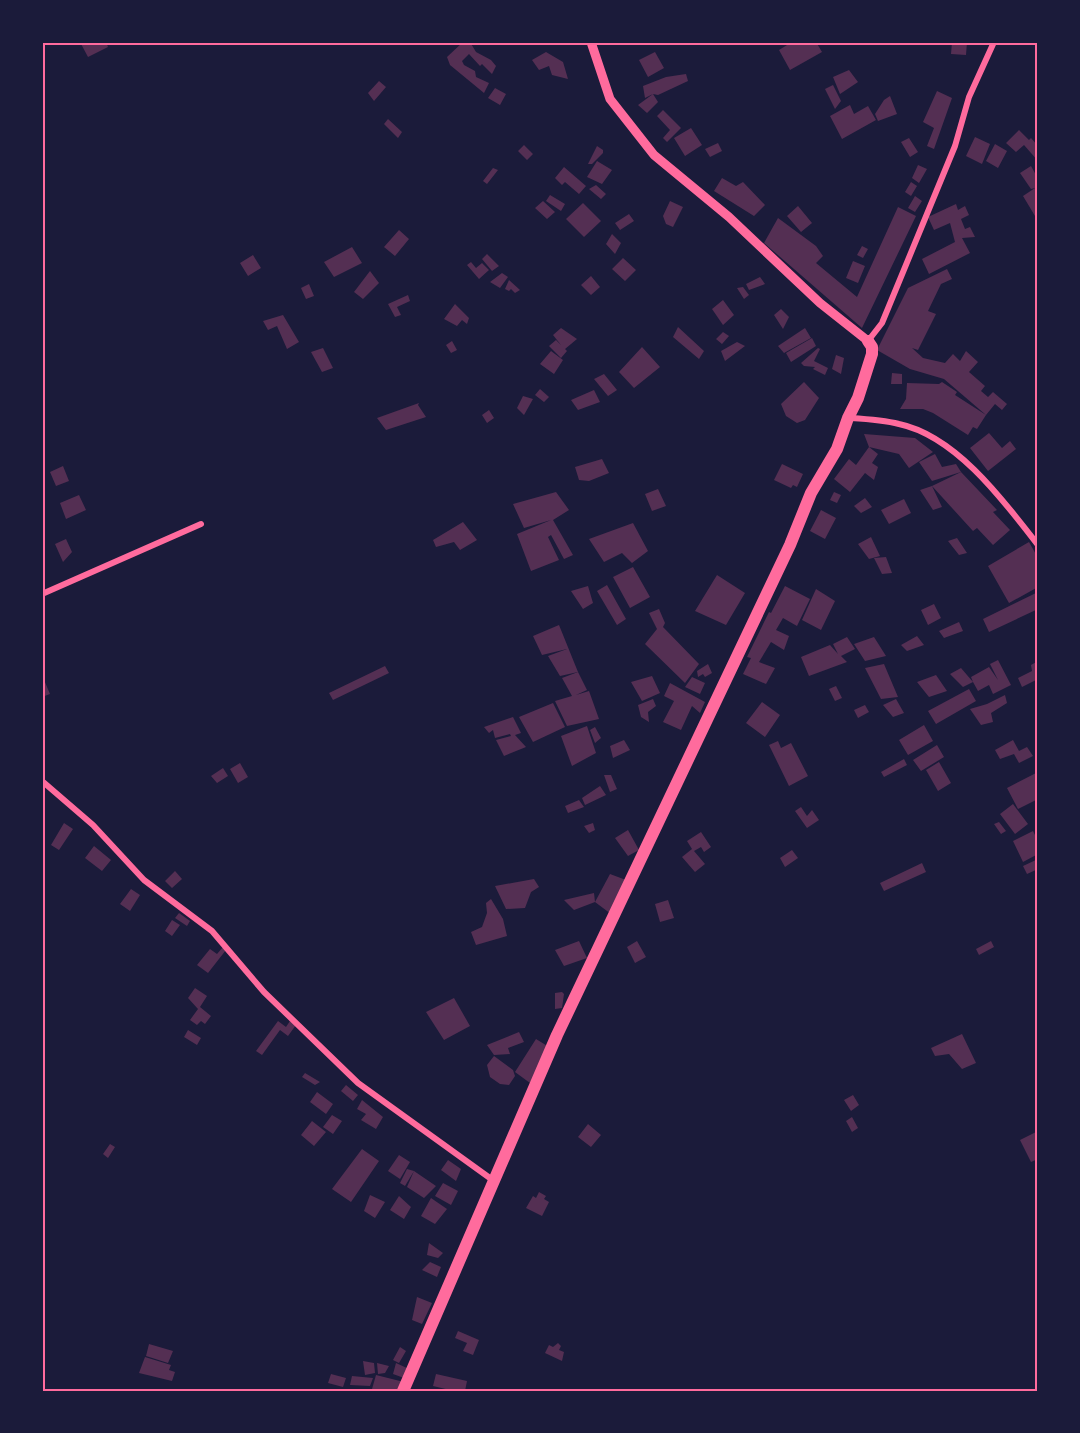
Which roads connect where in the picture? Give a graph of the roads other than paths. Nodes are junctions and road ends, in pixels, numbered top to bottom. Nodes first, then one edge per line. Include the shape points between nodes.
1 (591, 42) edge
2 (994, 42) edge
3 (868, 341) junction
4 (848, 418) junction
5 (201, 524) dead end
6 (1038, 545) edge
7 (42, 594) edge
8 (42, 782) edge
9 (494, 1181) junction
10 (403, 1391) edge

1 - 3 street via 610,99 654,155
2 - 3 street via 882,323
3 - 4 highway via 872,354
4 - 6 street via 899,424 948,446 984,480
4 - 9 highway via 837,449 811,493 790,545 557,1035
5 - 7 street
8 - 9 street via 93,825 144,880 212,931 264,992 357,1083
9 - 10 highway

